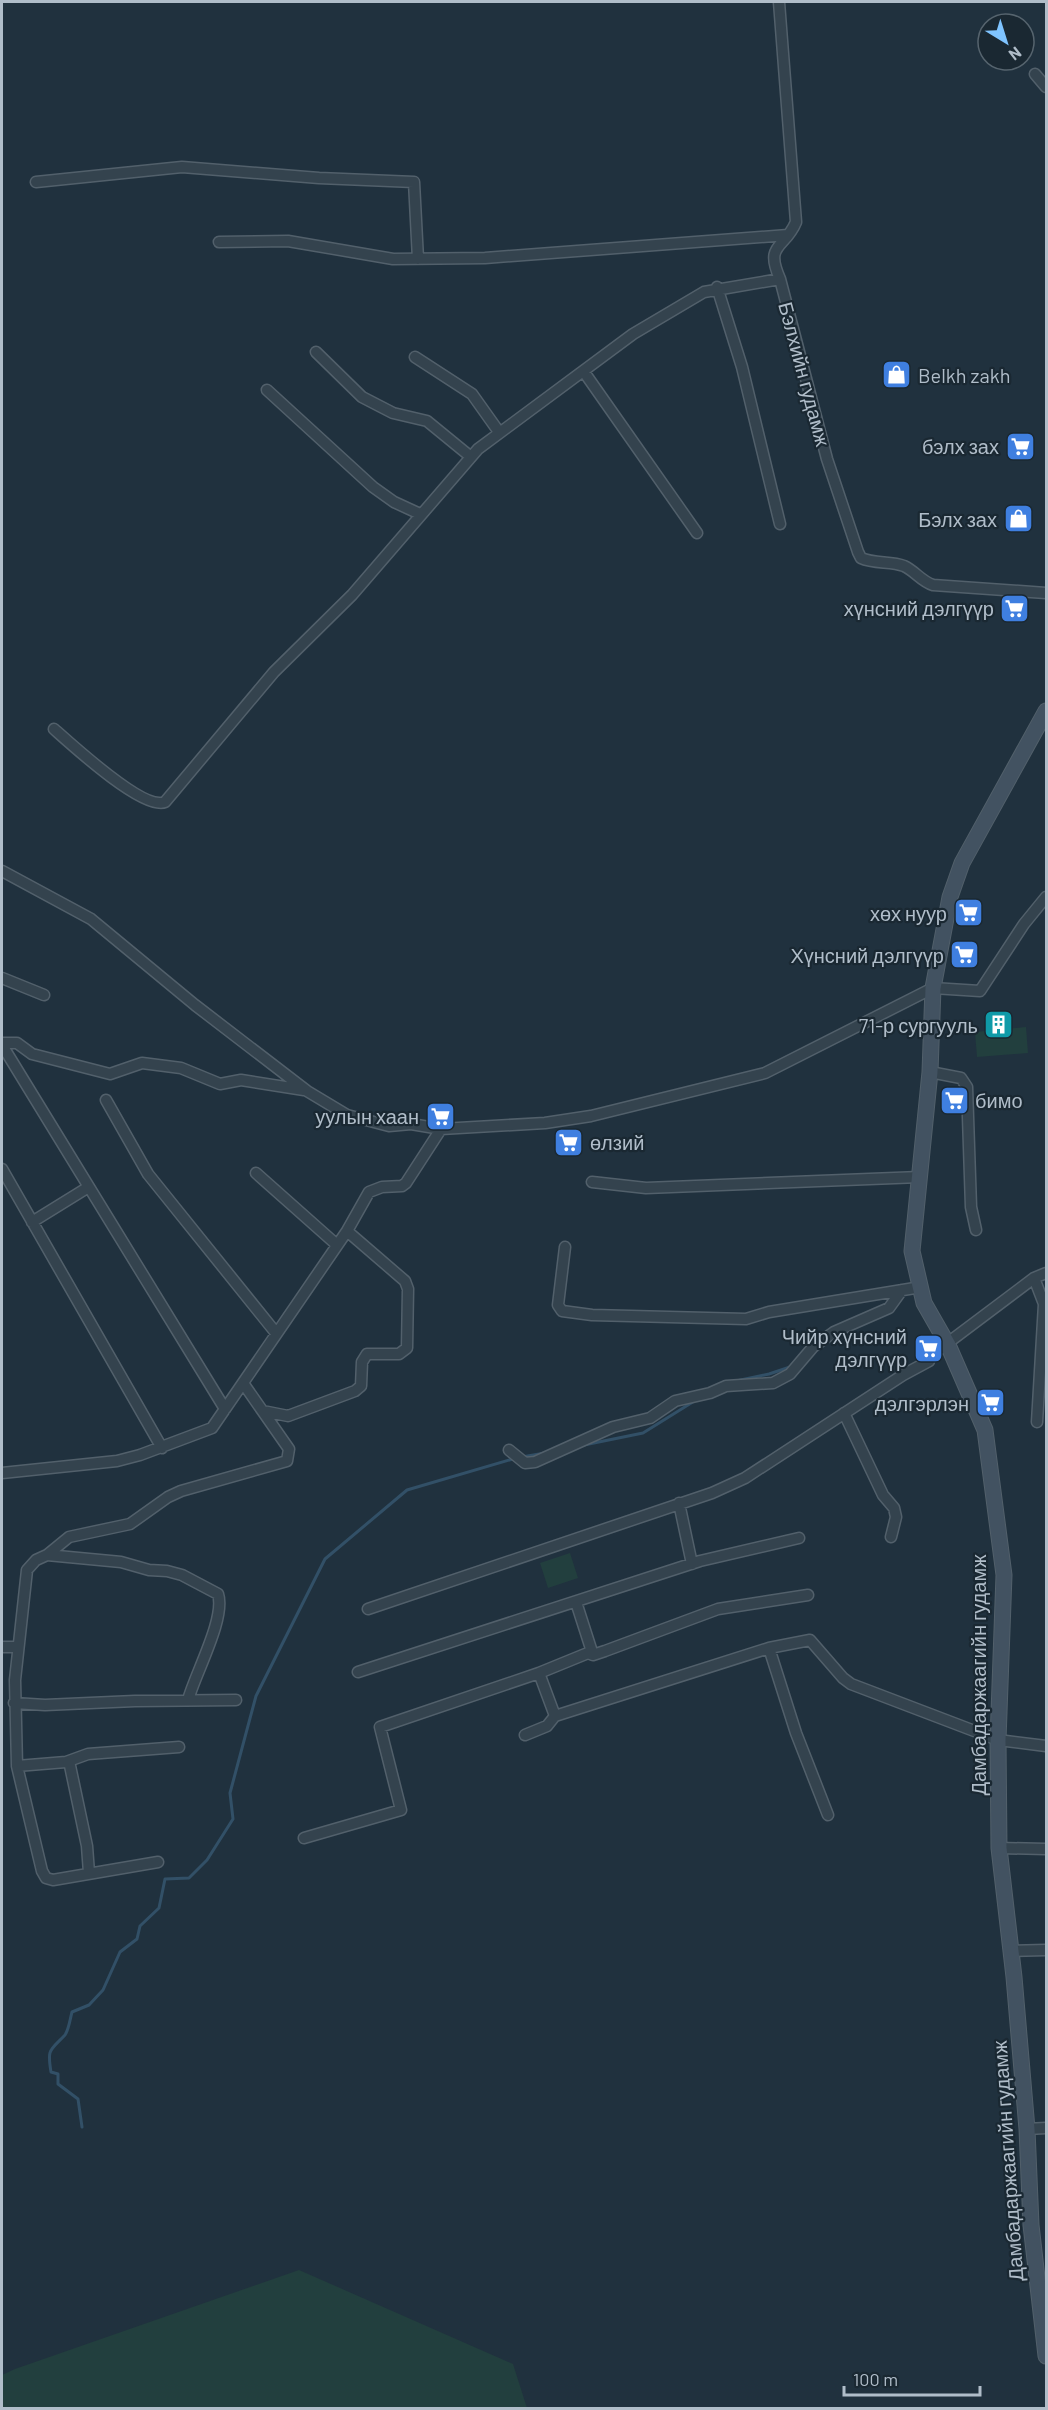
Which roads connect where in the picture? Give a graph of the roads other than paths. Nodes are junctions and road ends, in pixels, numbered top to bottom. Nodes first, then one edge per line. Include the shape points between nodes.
1 (779, 2) edge
2 (1035, 74) dead end
3 (1047, 87) edge
4 (36, 182) dead end
5 (788, 235) junction
6 (219, 242) dead end
7 (418, 259) junction
8 (780, 279) junction
9 (717, 287) junction
10 (316, 352) dead end
11 (415, 357) dead end
12 (584, 372) junction
13 (267, 390) dead end
14 (499, 432) junction
15 (471, 457) junction
16 (420, 514) junction
17 (780, 524) dead end
18 (697, 533) dead end
19 (1047, 593) edge
20 (1047, 711) edge
21 (54, 729) dead end
22 (2, 871) edge
23 (1047, 897) edge
24 (2, 978) edge
25 (933, 988) junction
26 (44, 995) dead end
27 (2, 1044) edge
28 (930, 1072) junction
29 (308, 1091) junction
30 (106, 1100) dead end
31 (441, 1129) junction
32 (2, 1169) edge
33 (256, 1173) dead end
34 (920, 1177) junction
35 (592, 1182) dead end
36 (87, 1188) junction
37 (32, 1222) junction
38 (976, 1230) dead end
39 (347, 1231) junction
40 (337, 1245) junction
41 (565, 1247) dead end
42 (1047, 1273) edge
43 (1034, 1278) junction
44 (921, 1287) junction
45 (902, 1290) junction
46 (1045, 1314) edge
47 (276, 1334) junction
48 (948, 1345) junction
49 (243, 1383) junction
50 (225, 1409) junction
51 (262, 1411) junction
52 (844, 1413) junction
53 (1037, 1422) dead end
54 (162, 1448) junction
55 (512, 1452) dead end
56 (2, 1473) edge
57 (678, 1503) junction
58 (891, 1537) dead end
59 (799, 1539) dead end
60 (47, 1555) junction
61 (692, 1564) junction
62 (808, 1595) dead end
63 (576, 1602) junction
64 (369, 1609) dead end
65 (2, 1647) edge
66 (18, 1647) junction
67 (769, 1648) junction
68 (592, 1655) junction
69 (358, 1672) dead end
70 (539, 1673) junction
71 (188, 1700) junction
72 (236, 1700) dead end
73 (14, 1705) junction
74 (2, 1709) edge
75 (555, 1716) junction
76 (525, 1735) dead end
77 (998, 1740) junction
78 (1047, 1746) edge
79 (179, 1747) dead end
80 (69, 1761) junction
81 (17, 1766) junction
82 (828, 1815) dead end
83 (304, 1838) dead end
84 (999, 1848) junction
85 (1047, 1849) edge
86 (158, 1862) dead end
87 (89, 1873) junction
88 (1047, 1950) edge
89 (1011, 1951) junction
90 (1027, 2128) junction
91 (1047, 2128) edge
92 (1047, 2356) edge

1 - 5 street, Бэлхийн гудамж via 796,222
2 - 3 street
4 - 7 street via 182,167 414,182
5 - 7 street via 485,258
5 - 8 street, Бэлхийн гудамж via 774,254 773,263
6 - 7 street via 288,241 393,259
8 - 9 street
8 - 19 street, Бэлхийн гудамж via 827,459 861,558 903,566 933,585
9 - 12 street via 633,334
9 - 17 street via 742,366
10 - 15 street via 362,397 393,413 427,421
11 - 14 street via 472,394
12 - 14 street
12 - 18 street
13 - 16 street via 373,487
14 - 15 street
15 - 16 street
16 - 21 street via 352,595 273,672 165,802 153,803 95,765
20 - 25 main road, Дамбадаржаагийн гудамж via 962,863 950,897
22 - 29 street via 91,919
23 - 25 street via 1024,924 980,991
24 - 26 street
25 - 28 main road, Дамбадаржаагийн гудамж
25 - 31 street via 765,1072 591,1116 545,1123
27 - 29 street via 17,1043 32,1054 110,1074 142,1063 181,1068 220,1084 242,1080
27 - 36 street
28 - 34 main road, Дамбадаржаагийн гудамж
28 - 38 street via 961,1078 967,1087 971,1207
29 - 31 street via 347,1115 389,1126 411,1124
30 - 47 street via 148,1174
31 - 39 street via 406,1183 369,1192
32 - 37 street
33 - 40 street
34 - 35 street via 646,1188
34 - 44 main road, Дамбадаржаагийн гудамж via 912,1251
36 - 37 street
36 - 50 street
37 - 54 street
39 - 40 street
39 - 51 street via 405,1281 406,1348 399,1354 367,1354 362,1362 361,1386 355,1391 288,1416
40 - 47 street
41 - 45 street via 558,1305 562,1311 592,1315 746,1319
42 - 43 street
43 - 46 street
43 - 48 street
44 - 45 street
44 - 48 main road, Дамбадаржаагийн гудамж via 924,1303
45 - 55 street via 889,1308 834,1332 813,1347 790,1374 773,1383 726,1386 675,1401 650,1418 614,1427 545,1459 525,1463
46 - 53 street
47 - 49 street
48 - 52 street via 918,1369
48 - 77 main road, Дамбадаржаагийн гудамж via 985,1430 1002,1564
49 - 50 street
49 - 51 street
50 - 54 street via 212,1428
51 - 60 street via 290,1449 287,1461 182,1491 130,1524 69,1537
52 - 57 street via 745,1478 696,1500
52 - 58 street via 883,1495 894,1508
54 - 56 street via 117,1461
57 - 61 street
57 - 64 street
59 - 61 street
60 - 66 street via 27,1570
60 - 71 street via 167,1571 218,1594 214,1633
61 - 63 street
62 - 68 street via 718,1609
63 - 68 street
63 - 69 street
65 - 66 street
66 - 73 street
67 - 75 street
67 - 77 street via 813,1641 851,1684
67 - 82 street
68 - 70 street via 588,1653
70 - 75 street
70 - 83 street via 380,1726 401,1810
71 - 72 street
71 - 73 street
73 - 74 street
73 - 81 street
75 - 76 street via 547,1726
77 - 78 street
77 - 84 main road, Дамбадаржаагийн гудамж
79 - 80 street via 88,1754
80 - 81 street
80 - 87 street
81 - 87 street via 46,1878
84 - 85 street
84 - 89 main road, Дамбадаржаагийн гудамж
86 - 87 street
88 - 89 street
89 - 90 main road, Дамбадаржаагийн гудамж
90 - 91 street
90 - 92 main road, Дамбадаржаагийн гудамж via 1031,2225

